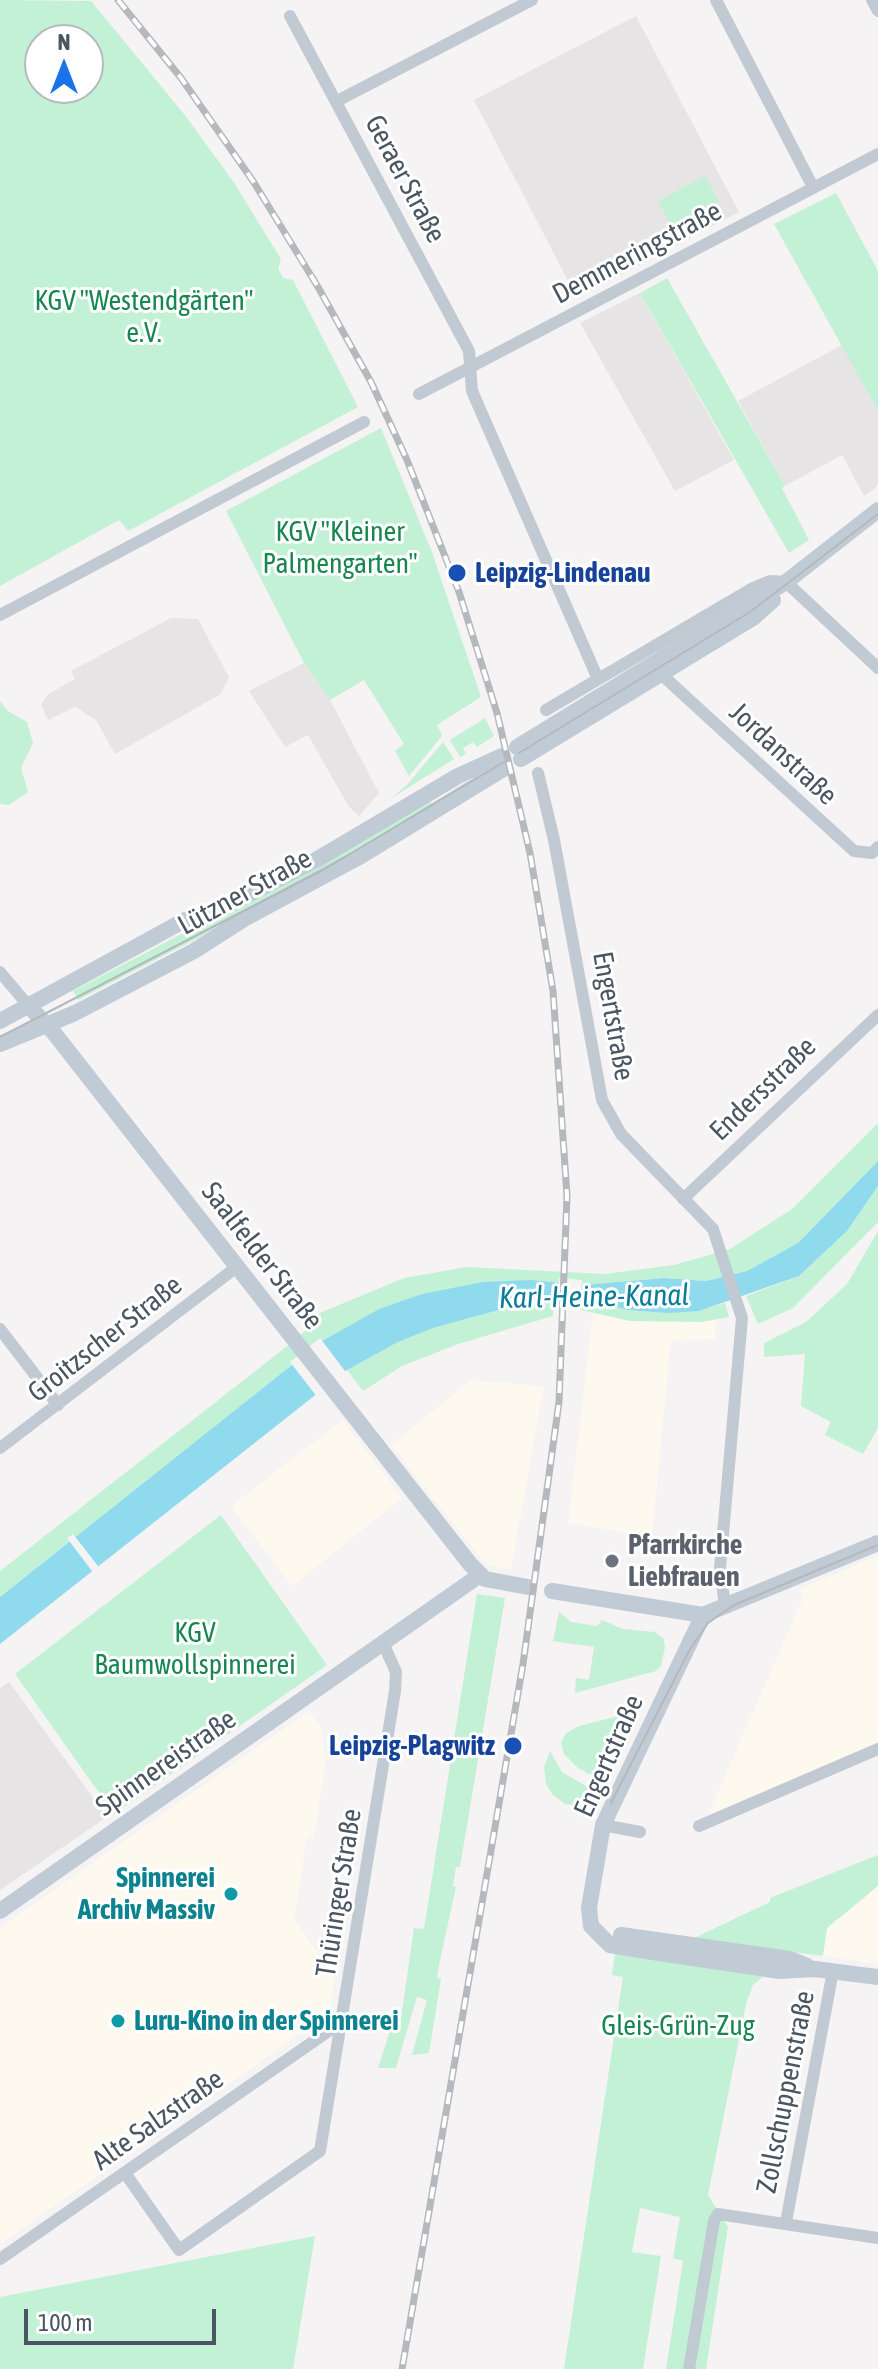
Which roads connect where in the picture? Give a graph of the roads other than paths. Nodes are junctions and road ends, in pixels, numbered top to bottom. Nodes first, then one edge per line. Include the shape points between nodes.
1 (532, 0) edge
2 (716, 0) edge
3 (872, 0) edge
4 (878, 11) edge
5 (290, 16) dead end
6 (337, 101) junction
7 (878, 154) edge
8 (813, 187) junction
9 (470, 367) junction
10 (419, 394) dead end
11 (364, 422) dead end
12 (878, 510) edge
13 (786, 582) junction
14 (0, 615) edge
15 (878, 668) edge
16 (661, 674) junction
17 (598, 679) junction
18 (546, 710) dead end
19 (538, 773) dead end
20 (878, 847) edge
21 (0, 972) edge
22 (27, 1004) junction
23 (878, 1015) edge
24 (0, 1021) edge
25 (46, 1023) junction
26 (0, 1044) edge
27 (683, 1199) junction
28 (238, 1266) junction
29 (0, 1329) edge
30 (58, 1405) junction
31 (0, 1448) edge
32 (878, 1543) edge
33 (480, 1575) junction
34 (528, 1587) dead end
35 (552, 1591) dead end
36 (725, 1606) junction
37 (703, 1615) junction
38 (383, 1643) junction
39 (878, 1749) edge
40 (603, 1825) junction
41 (699, 1826) dead end
42 (640, 1832) dead end
43 (0, 1911) edge
44 (833, 1971) junction
45 (878, 1977) edge
46 (343, 2021) junction
47 (125, 2173) junction
48 (786, 2222) junction
49 (878, 2238) edge
50 (0, 2259) edge
51 (689, 2369) edge

1 - 6 street
2 - 8 street
3 - 4 street
5 - 6 street, Geraer Straße
6 - 9 street, Geraer Straße via 469,351
7 - 8 street, Demmeringstraße
8 - 9 street, Demmeringstraße
9 - 10 street, Demmeringstraße
9 - 17 street, Geraer Straße via 472,391
11 - 14 street
12 - 13 street
13 - 15 street
13 - 16 street via 753,618
13 - 16 street via 519,753
13 - 17 street via 753,588
16 - 20 street, Jordanstraße via 854,851 872,853
17 - 18 street
19 - 27 street, Engertstraße via 602,1100 621,1134
21 - 22 street, Saalfelder Straße
22 - 24 street, Lützner Straße
22 - 25 street, Saalfelder Straße
22 - 25 street, Lützner Straße via 185,920 263,887 458,776 499,762 361,856 194,951
23 - 27 street, Endersstraße
25 - 26 street, Lützner Straße
25 - 28 street, Saalfelder Straße
27 - 36 street, Engertstraße via 713,1229 742,1318 720,1568
28 - 30 street, Groitzscher Straße
28 - 33 street, Saalfelder Straße
29 - 30 street
30 - 31 street, Groitzscher Straße
32 - 36 street
33 - 34 street via 491,1582
33 - 38 street, Spinnereistraße
35 - 37 street
36 - 37 street
37 - 40 street, Engertstraße
38 - 43 street, Spinnereistraße
38 - 46 street, Thüringer Straße via 396,1672 395,1691
39 - 41 street
40 - 42 street
40 - 44 street, Engertstraße via 589,1908 595,1930 790,1959
44 - 45 street
44 - 48 street, Zollschuppenstraße
46 - 47 street, Alte Salzstraße
46 - 47 street, Thüringer Straße via 320,2151 179,2250
47 - 50 street, Alte Salzstraße
48 - 49 street
48 - 51 street via 718,2214

